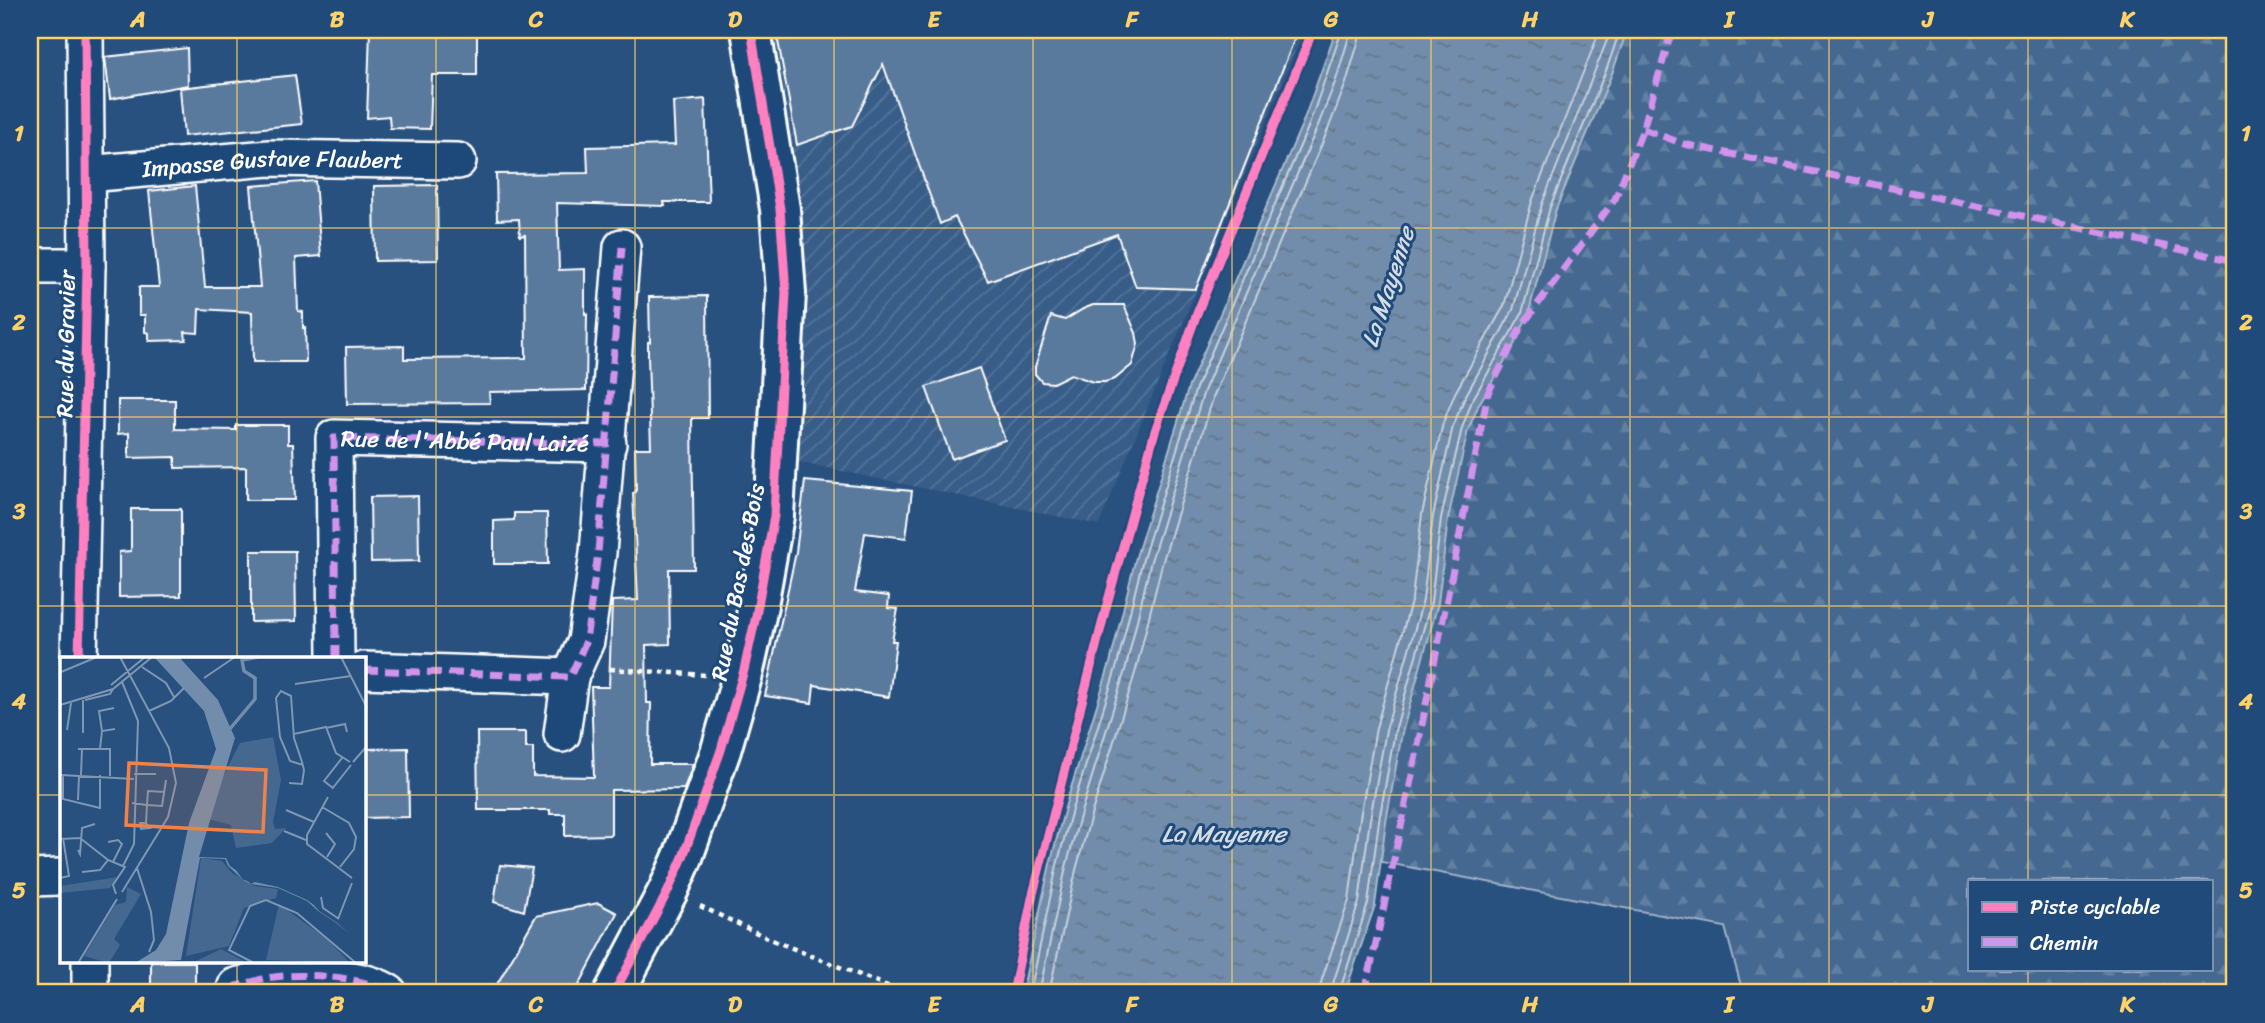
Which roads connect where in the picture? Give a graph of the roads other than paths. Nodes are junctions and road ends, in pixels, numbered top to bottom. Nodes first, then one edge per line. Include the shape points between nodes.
1 (85, 30) edge
2 (751, 30) edge
3 (458, 161) dead end
4 (87, 174) junction
5 (622, 247) dead end
6 (30, 266) edge
7 (87, 266) junction
8 (608, 444) junction
9 (88, 657) edge
10 (336, 657) edge
11 (366, 670) edge
12 (572, 672) junction
13 (562, 734) dead end
14 (30, 877) edge
15 (60, 877) edge
16 (90, 964) edge
17 (329, 969) edge
18 (90, 993) edge
19 (234, 993) edge
20 (388, 993) edge
21 (614, 993) edge

1 - 4 street, Rue du Gravier
2 - 21 street, Rue du Bas des Bois via 780,209 786,293 774,516 742,677 721,750 683,857
3 - 4 street, Impasse Gustave Flaubert via 269,158
4 - 7 street, Rue du Gravier
5 - 8 street, Rue de l'Abbé Paul Laizé
6 - 7 street
7 - 9 street, Rue du Gravier
8 - 10 street, Rue de l'Abbé Paul Laizé via 334,438
8 - 12 street, Rue de l'Abbé Paul Laizé via 586,641
11 - 12 street
12 - 13 street, Rue de l'Abbé Paul Laizé
14 - 15 street
16 - 18 street
17 - 19 street via 236,986
17 - 20 street

